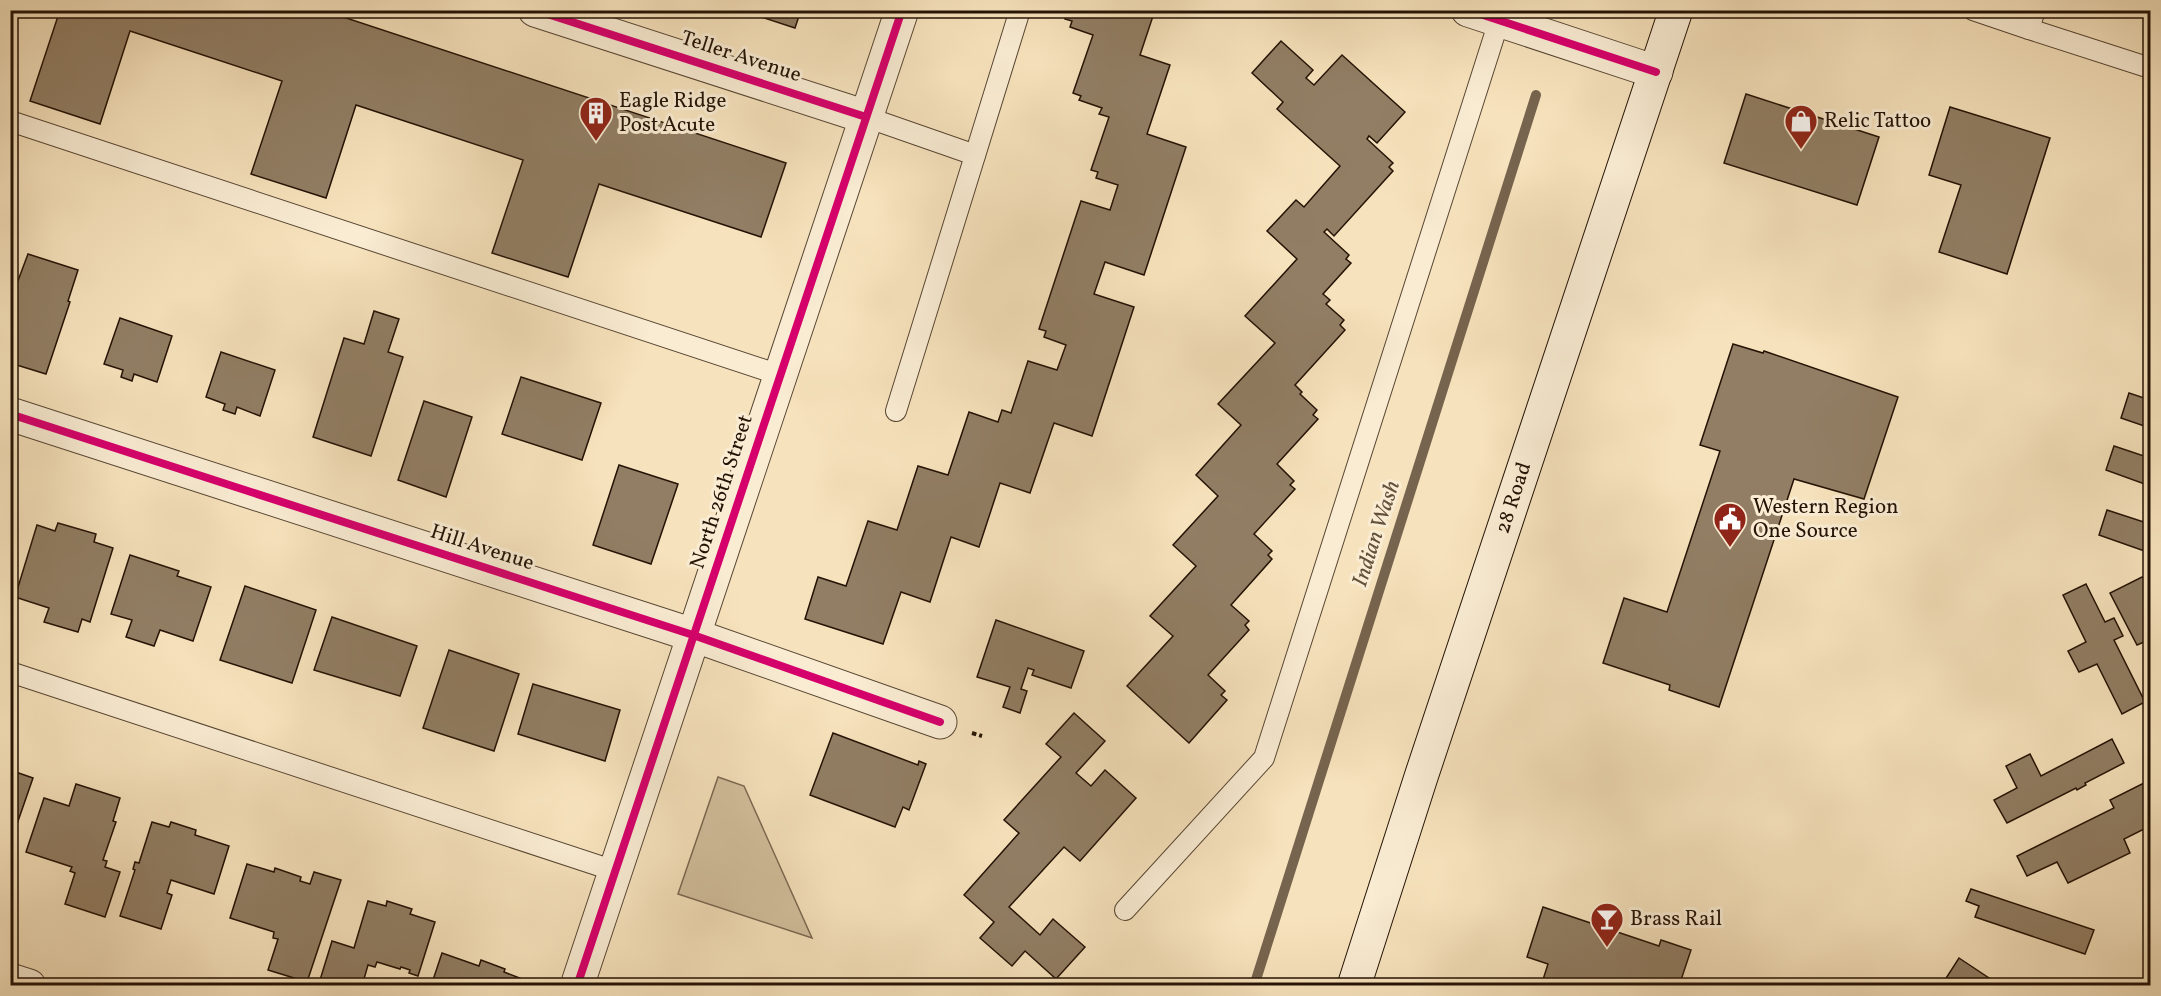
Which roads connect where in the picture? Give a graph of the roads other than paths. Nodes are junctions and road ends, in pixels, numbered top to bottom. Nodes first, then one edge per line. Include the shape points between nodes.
1 (535, 10) edge
2 (902, 10) edge
3 (1020, 10) edge
4 (1468, 10) edge
5 (1676, 10) edge
6 (1973, 10) edge
7 (2032, 20) edge
8 (1499, 21) junction
9 (2151, 68) edge
10 (1656, 72) junction
11 (867, 117) junction
12 (10, 121) edge
13 (975, 155) junction
14 (780, 375) junction
15 (896, 411) dead end
16 (10, 414) edge
17 (693, 635) junction
18 (10, 672) edge
19 (940, 722) dead end
20 (615, 871) junction
21 (1125, 910) dead end
22 (577, 986) edge
23 (1354, 986) edge

1 - 11 street, Teller Avenue
2 - 11 street, North 26th Street
3 - 13 lane
4 - 8 street
5 - 10 street, 28 Road
6 - 7 lane
7 - 9 lane
8 - 10 street
8 - 21 lane via 1264,758
10 - 23 street, 28 Road
11 - 13 lane
11 - 14 street, North 26th Street
12 - 14 lane
13 - 15 lane
14 - 17 street, North 26th Street
16 - 17 street, Hill Avenue
17 - 19 street, Hill Avenue
17 - 20 street, North 26th Street
18 - 20 lane
20 - 22 street, North 26th Street

